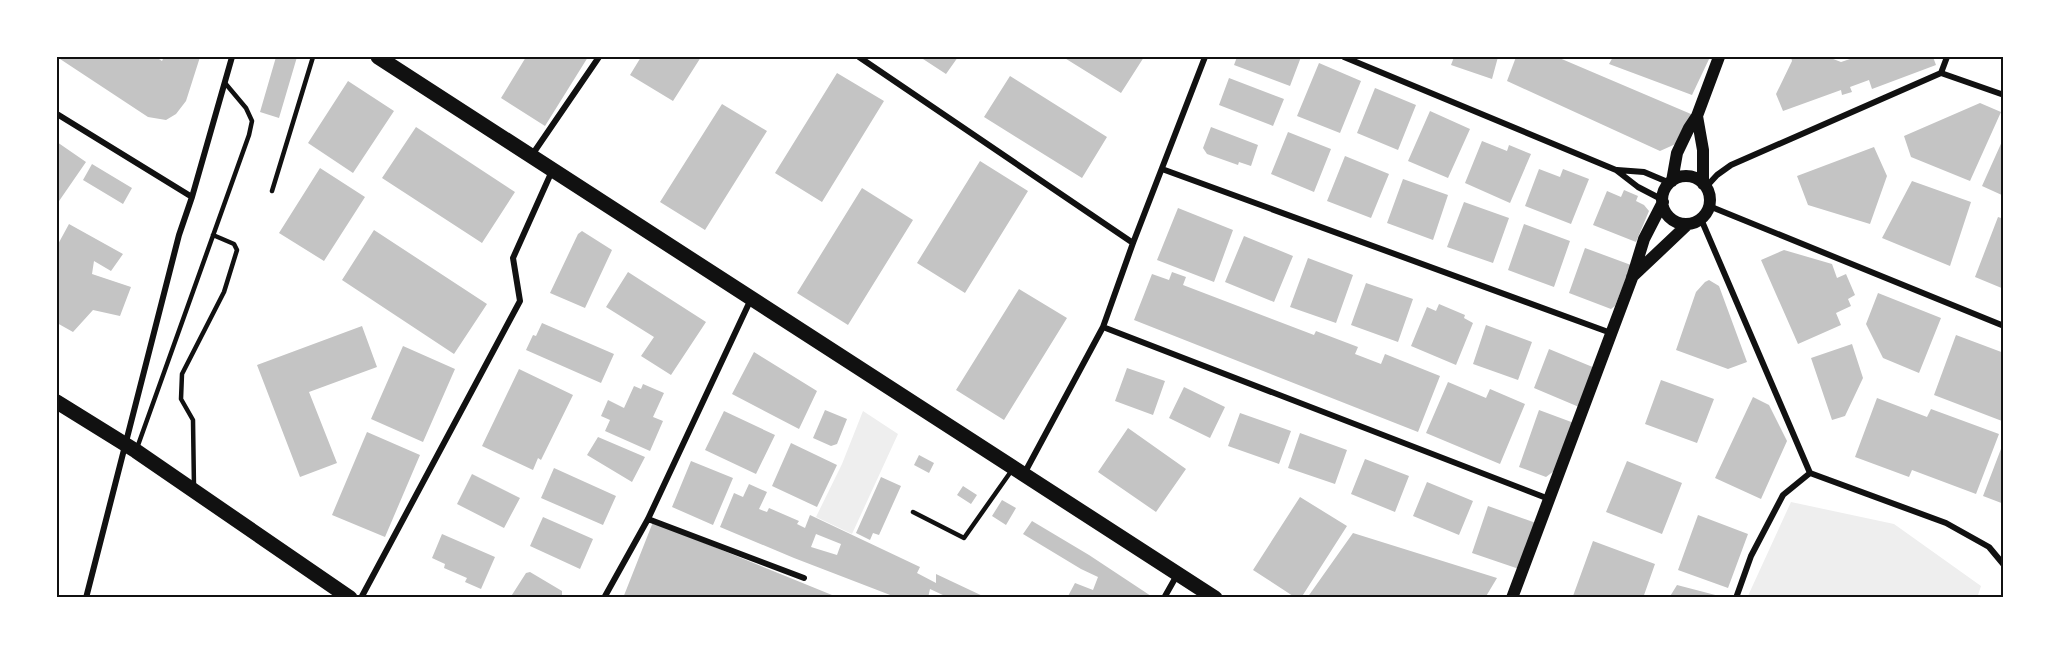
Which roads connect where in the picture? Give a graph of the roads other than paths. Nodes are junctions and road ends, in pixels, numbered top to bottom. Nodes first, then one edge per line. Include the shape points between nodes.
1 (232, 57) edge
2 (313, 57) edge
3 (378, 57) edge
4 (599, 57) edge
5 (859, 57) edge
6 (1205, 57) edge
7 (1344, 57) edge
8 (1719, 57) edge
9 (1947, 57) edge
10 (1941, 73) junction
11 (225, 83) junction
12 (2004, 95) edge
13 (57, 114) edge
14 (1697, 116) junction
15 (531, 156) junction
16 (1162, 169) junction
17 (553, 170) junction
18 (1616, 170) junction
19 (1671, 182) junction
20 (1705, 186) junction
21 (272, 191) dead end
22 (192, 197) junction
23 (1663, 201) junction
24 (1709, 206) junction
25 (1701, 219) junction
26 (1688, 224) junction
27 (213, 235) junction
28 (1133, 243) junction
29 (1632, 278) junction
30 (751, 298) junction
31 (2004, 326) edge
32 (1103, 327) junction
33 (1611, 333) junction
34 (57, 402) edge
35 (130, 448) junction
36 (1019, 471) junction
37 (1810, 473) junction
38 (194, 491) junction
39 (1549, 499) junction
40 (913, 512) dead end
41 (648, 519) junction
42 (2004, 565) edge
43 (1177, 573) junction
44 (804, 578) dead end
45 (86, 598) edge
46 (350, 598) edge
47 (360, 598) edge
48 (604, 598) edge
49 (1164, 598) edge
50 (1215, 598) edge
51 (1512, 598) edge
52 (1736, 598) edge

1 - 11 street
2 - 21 lane
3 - 15 main road
4 - 15 street
5 - 28 street
6 - 16 street
7 - 18 street
8 - 14 main road
9 - 10 street
10 - 12 street
10 - 20 street via 1731,165
11 - 22 street
11 - 27 lane via 252,121
13 - 22 street
14 - 19 main road via 1680,147
14 - 20 main road
15 - 17 main road
16 - 28 street
16 - 33 street
17 - 30 main road
17 - 47 street via 513,258 520,301
18 - 19 street via 1644,172
18 - 23 street
19 - 20 main road via 1688,177
19 - 23 main road via 1664,190
20 - 24 main road
22 - 35 street via 178,235
23 - 26 main road via 1671,218
23 - 29 main road via 1644,239
24 - 25 main road
24 - 31 street
25 - 26 main road
25 - 37 street
26 - 29 main road
27 - 35 lane
27 - 38 lane via 234,244 237,250 224,292 182,374 182,399 193,420
28 - 32 street
29 - 33 main road
30 - 36 main road
30 - 41 street
32 - 36 street
32 - 39 street
33 - 39 main road
34 - 35 main road
35 - 38 main road
35 - 45 street
36 - 40 lane via 964,538
36 - 43 main road
37 - 42 street via 1946,523 1989,547
37 - 52 street via 1783,495 1751,556
38 - 46 main road
39 - 51 main road
41 - 44 street
41 - 48 street
43 - 49 street
43 - 50 main road

